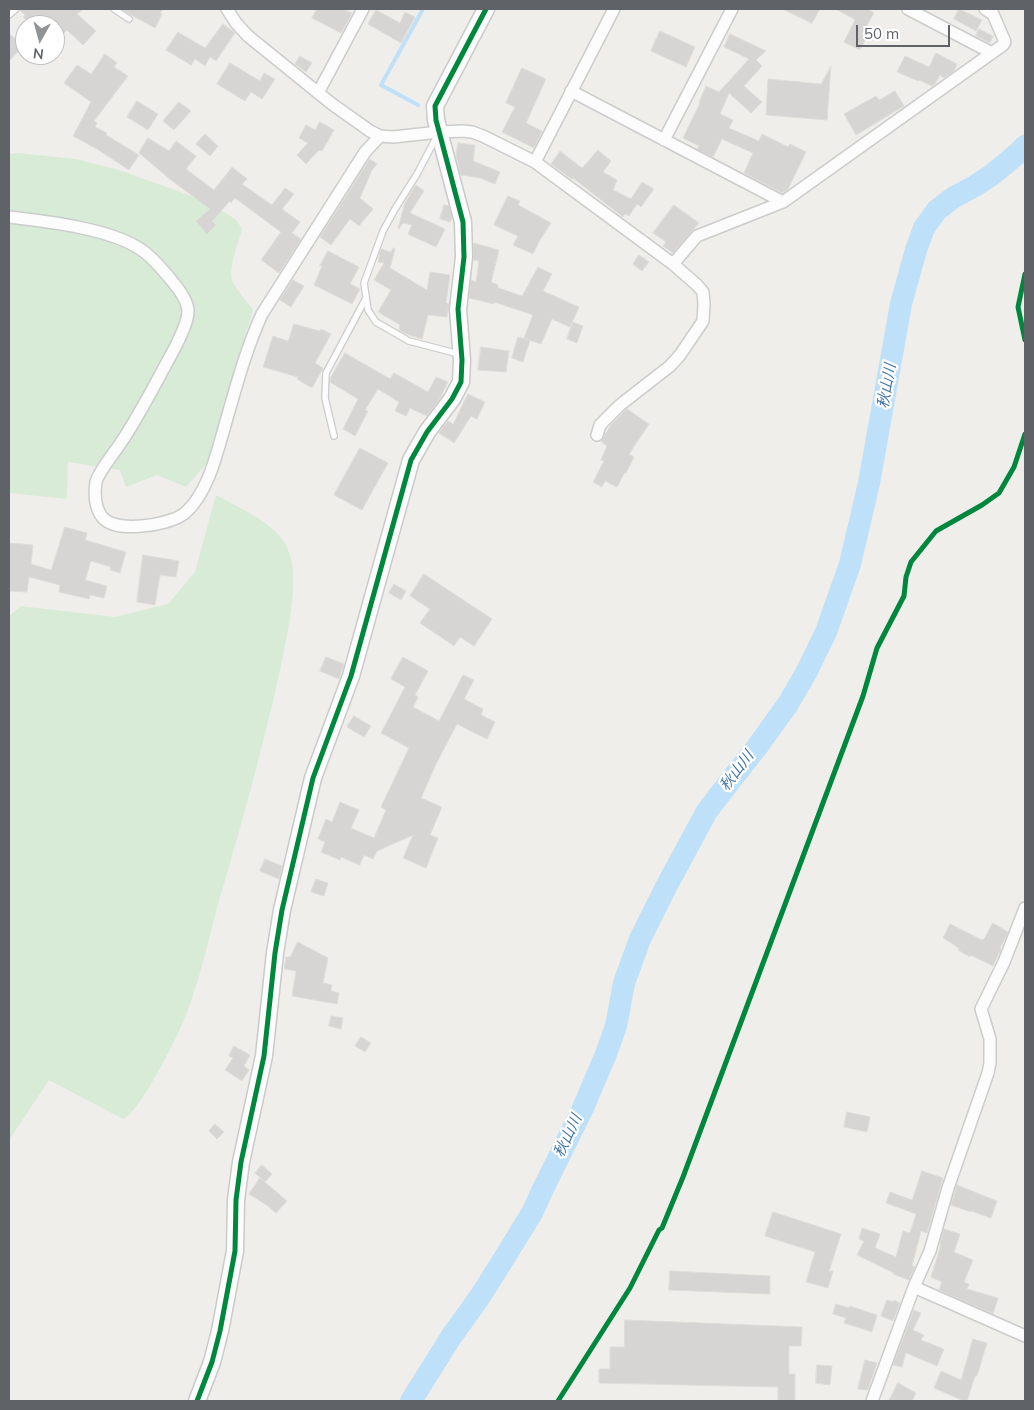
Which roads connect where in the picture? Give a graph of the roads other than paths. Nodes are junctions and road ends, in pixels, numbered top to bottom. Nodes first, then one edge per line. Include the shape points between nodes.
1 (16, 9) edge
2 (114, 9) edge
3 (227, 9) edge
4 (363, 9) edge
5 (486, 9) edge
6 (614, 9) edge
7 (732, 9) edge
8 (908, 9) edge
9 (985, 9) edge
10 (9, 15) edge
11 (129, 19) dead end
12 (992, 53) junction
13 (571, 91) junction
14 (318, 93) junction
15 (439, 132) junction
16 (380, 136) junction
17 (664, 140) junction
18 (535, 162) junction
19 (783, 202) junction
20 (9, 217) edge
21 (673, 264) junction
22 (366, 298) junction
23 (462, 355) junction
24 (597, 435) dead end
25 (334, 436) dead end
26 (1025, 908) edge
27 (914, 1287) junction
28 (1025, 1336) edge
29 (197, 1401) edge
30 (872, 1401) edge

1 - 10 lane
2 - 11 lane
3 - 14 street via 248,36
4 - 14 street
5 - 15 street via 435,106
6 - 13 street
7 - 17 street
8 - 12 street
9 - 12 street via 993,14 1004,42
12 - 19 street
13 - 17 street
13 - 18 street
14 - 16 street
15 - 16 street
15 - 18 street via 472,132
15 - 22 lane via 383,231 364,283
15 - 23 street via 464,222 458,309
16 - 20 street via 366,152 262,314 252,336 213,464 199,496 184,514 154,525 133,527 105,521 99,514 96,480 137,418 175,348 188,310 181,292 142,250 121,239 44,221
17 - 19 street
18 - 21 street
19 - 21 street via 697,236
21 - 24 street via 702,292 703,321 670,366 620,406 600,425
22 - 23 lane via 368,310 376,322 408,341
22 - 25 lane via 326,373 325,398
23 - 29 street via 461,382 410,460 351,676 313,778 275,953 264,1056 241,1162 235,1251 220,1331
26 - 27 street via 1004,962 980,1009 990,1039 988,1073 930,1251
27 - 28 street
27 - 30 street

